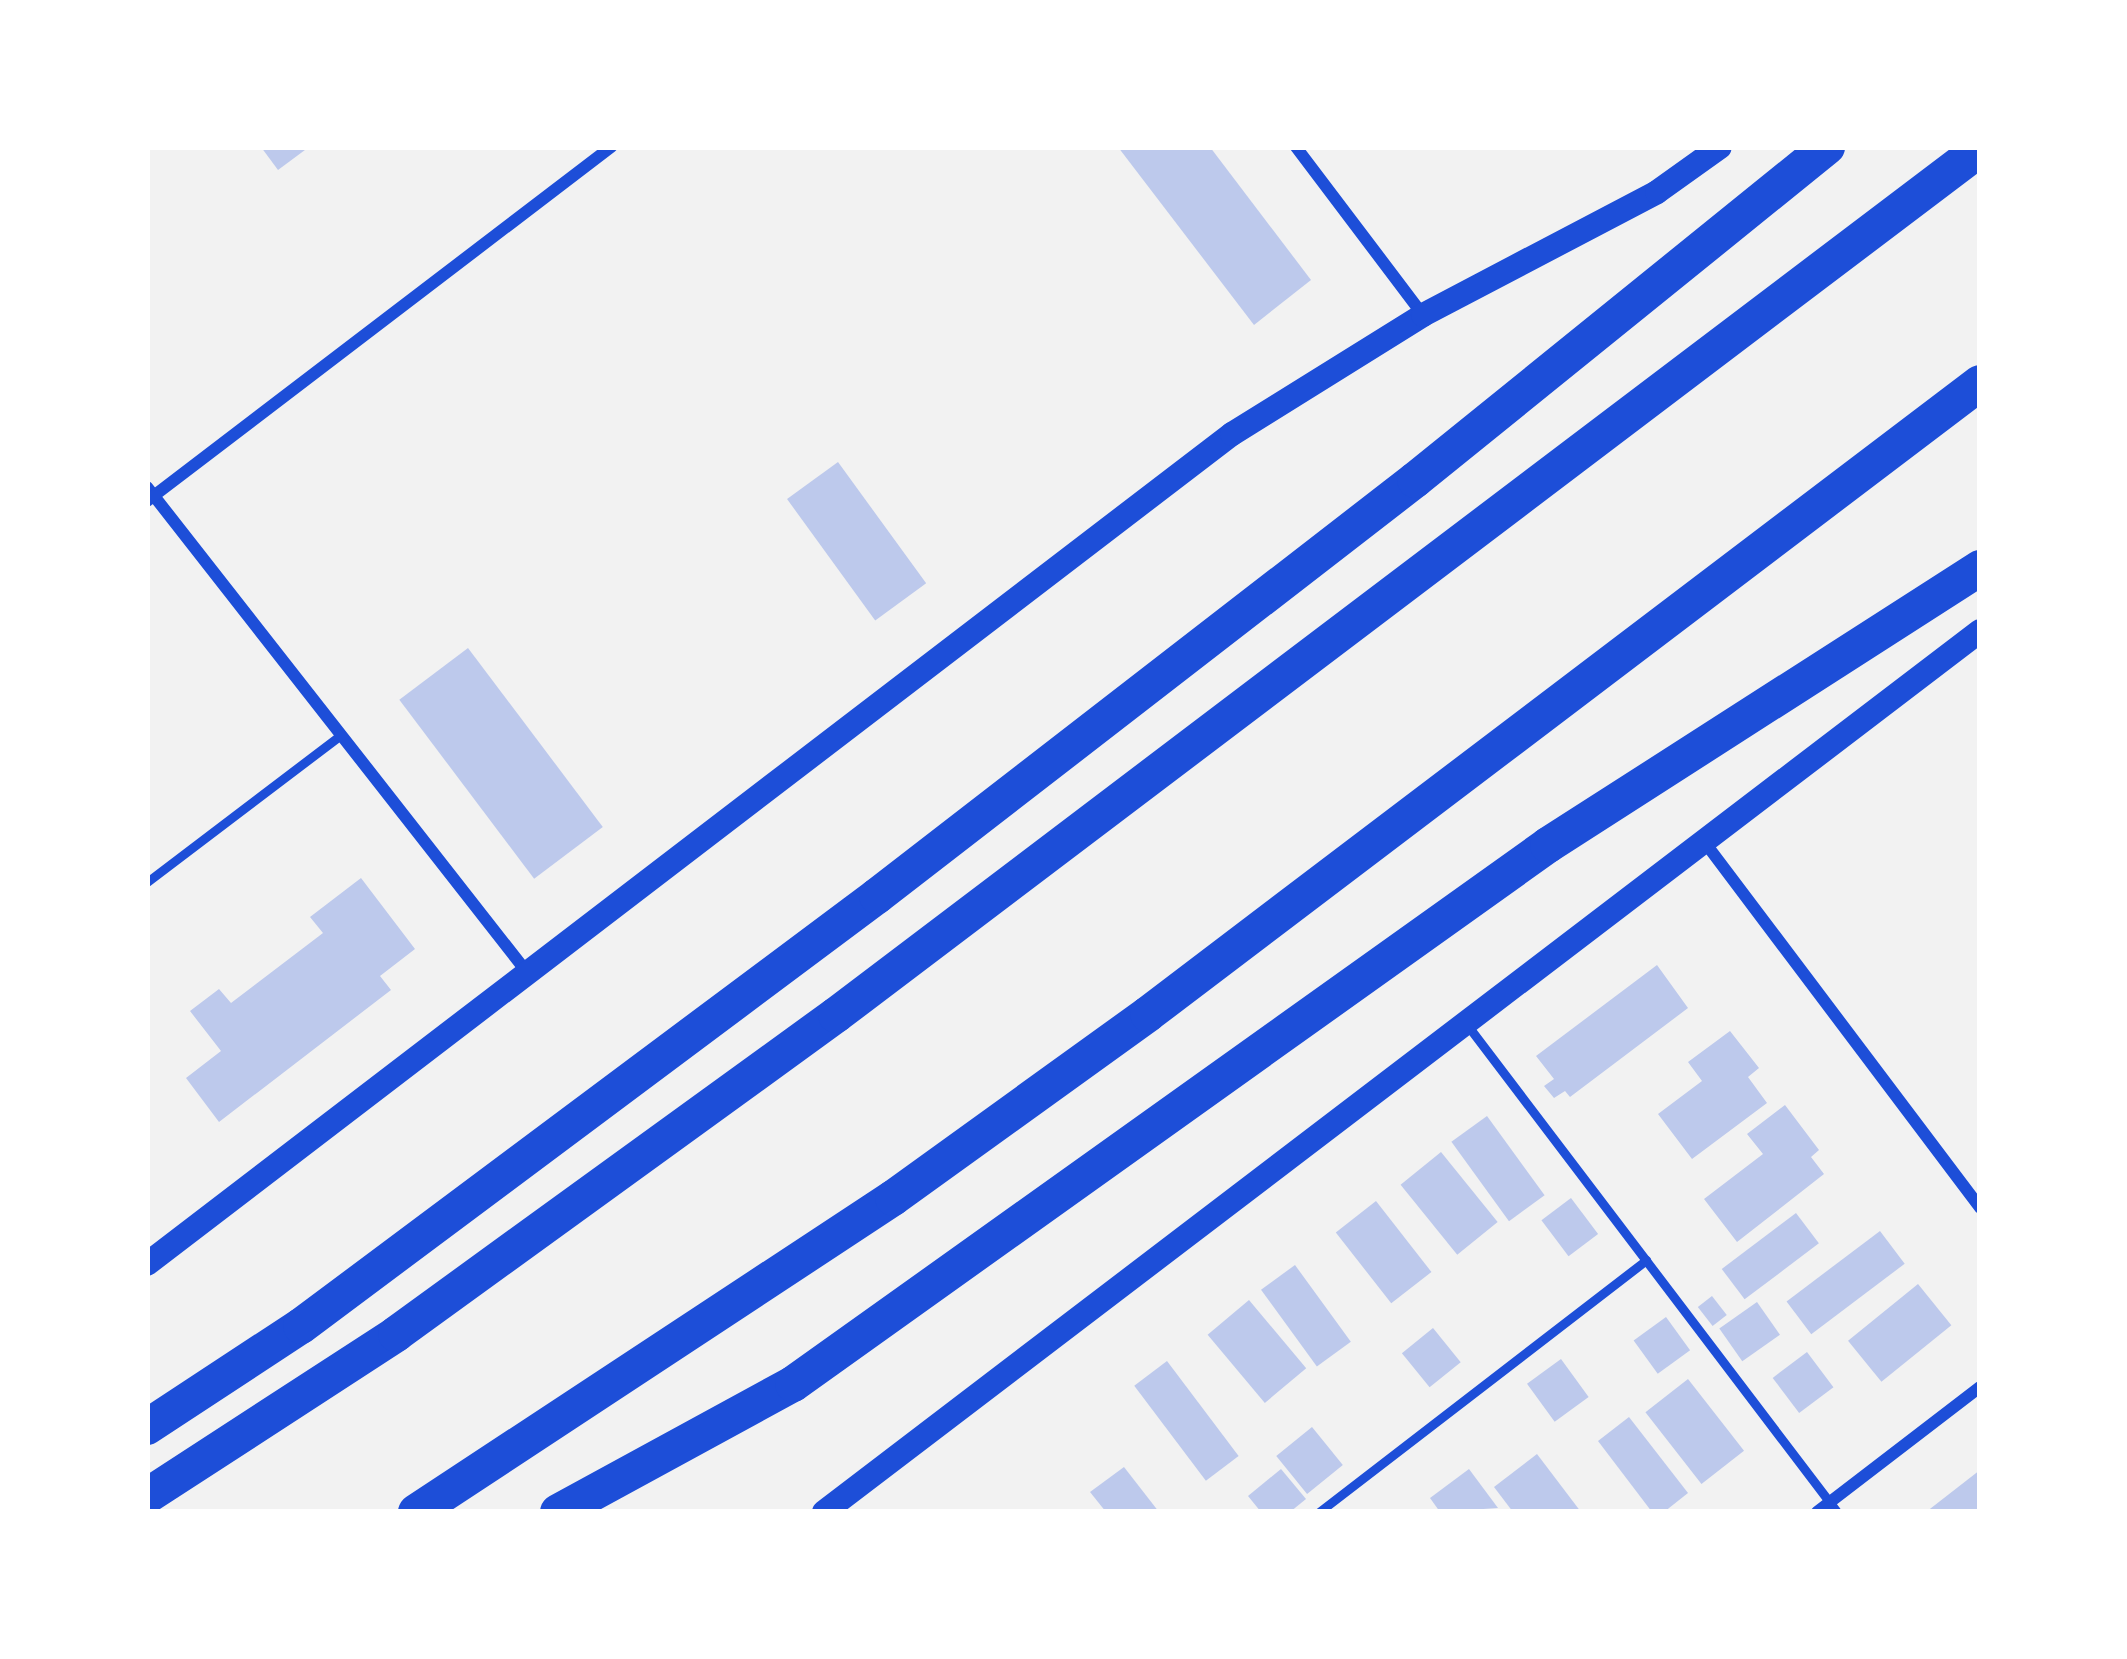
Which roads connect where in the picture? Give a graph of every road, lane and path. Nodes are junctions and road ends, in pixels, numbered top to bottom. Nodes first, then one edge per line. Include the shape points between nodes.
1 (611, 147) edge
2 (1296, 147) edge
3 (1720, 147) edge
4 (1827, 147) edge
5 (1980, 149) edge
6 (1423, 315) junction
7 (1980, 382) edge
8 (149, 495) edge
9 (1980, 568) edge
10 (1980, 631) edge
11 (341, 735) junction
12 (1703, 840) junction
13 (147, 882) edge
14 (526, 971) junction
15 (1465, 1022) junction
16 (1980, 1208) edge
17 (1646, 1260) junction
18 (147, 1264) edge
19 (1980, 1387) edge
20 (147, 1426) edge
21 (147, 1496) edge
22 (1833, 1507) edge
23 (416, 1512) edge
24 (558, 1512) edge
25 (824, 1512) edge
26 (1318, 1512) edge
27 (1817, 1512) edge

1 - 8 street
2 - 6 street
3 - 6 main road via 1564,245
4 - 20 highway via 877,896 301,1326
5 - 21 highway via 729,1094 396,1334
6 - 14 main road via 1232,434
7 - 23 highway via 1148,1014 893,1198
8 - 11 street
9 - 24 highway via 1548,845 793,1384
10 - 12 main road
11 - 13 lane
11 - 14 street
12 - 15 main road
12 - 16 street
14 - 18 main road
15 - 17 lane
15 - 25 main road
17 - 22 lane
17 - 26 lane
19 - 22 street
22 - 27 street

